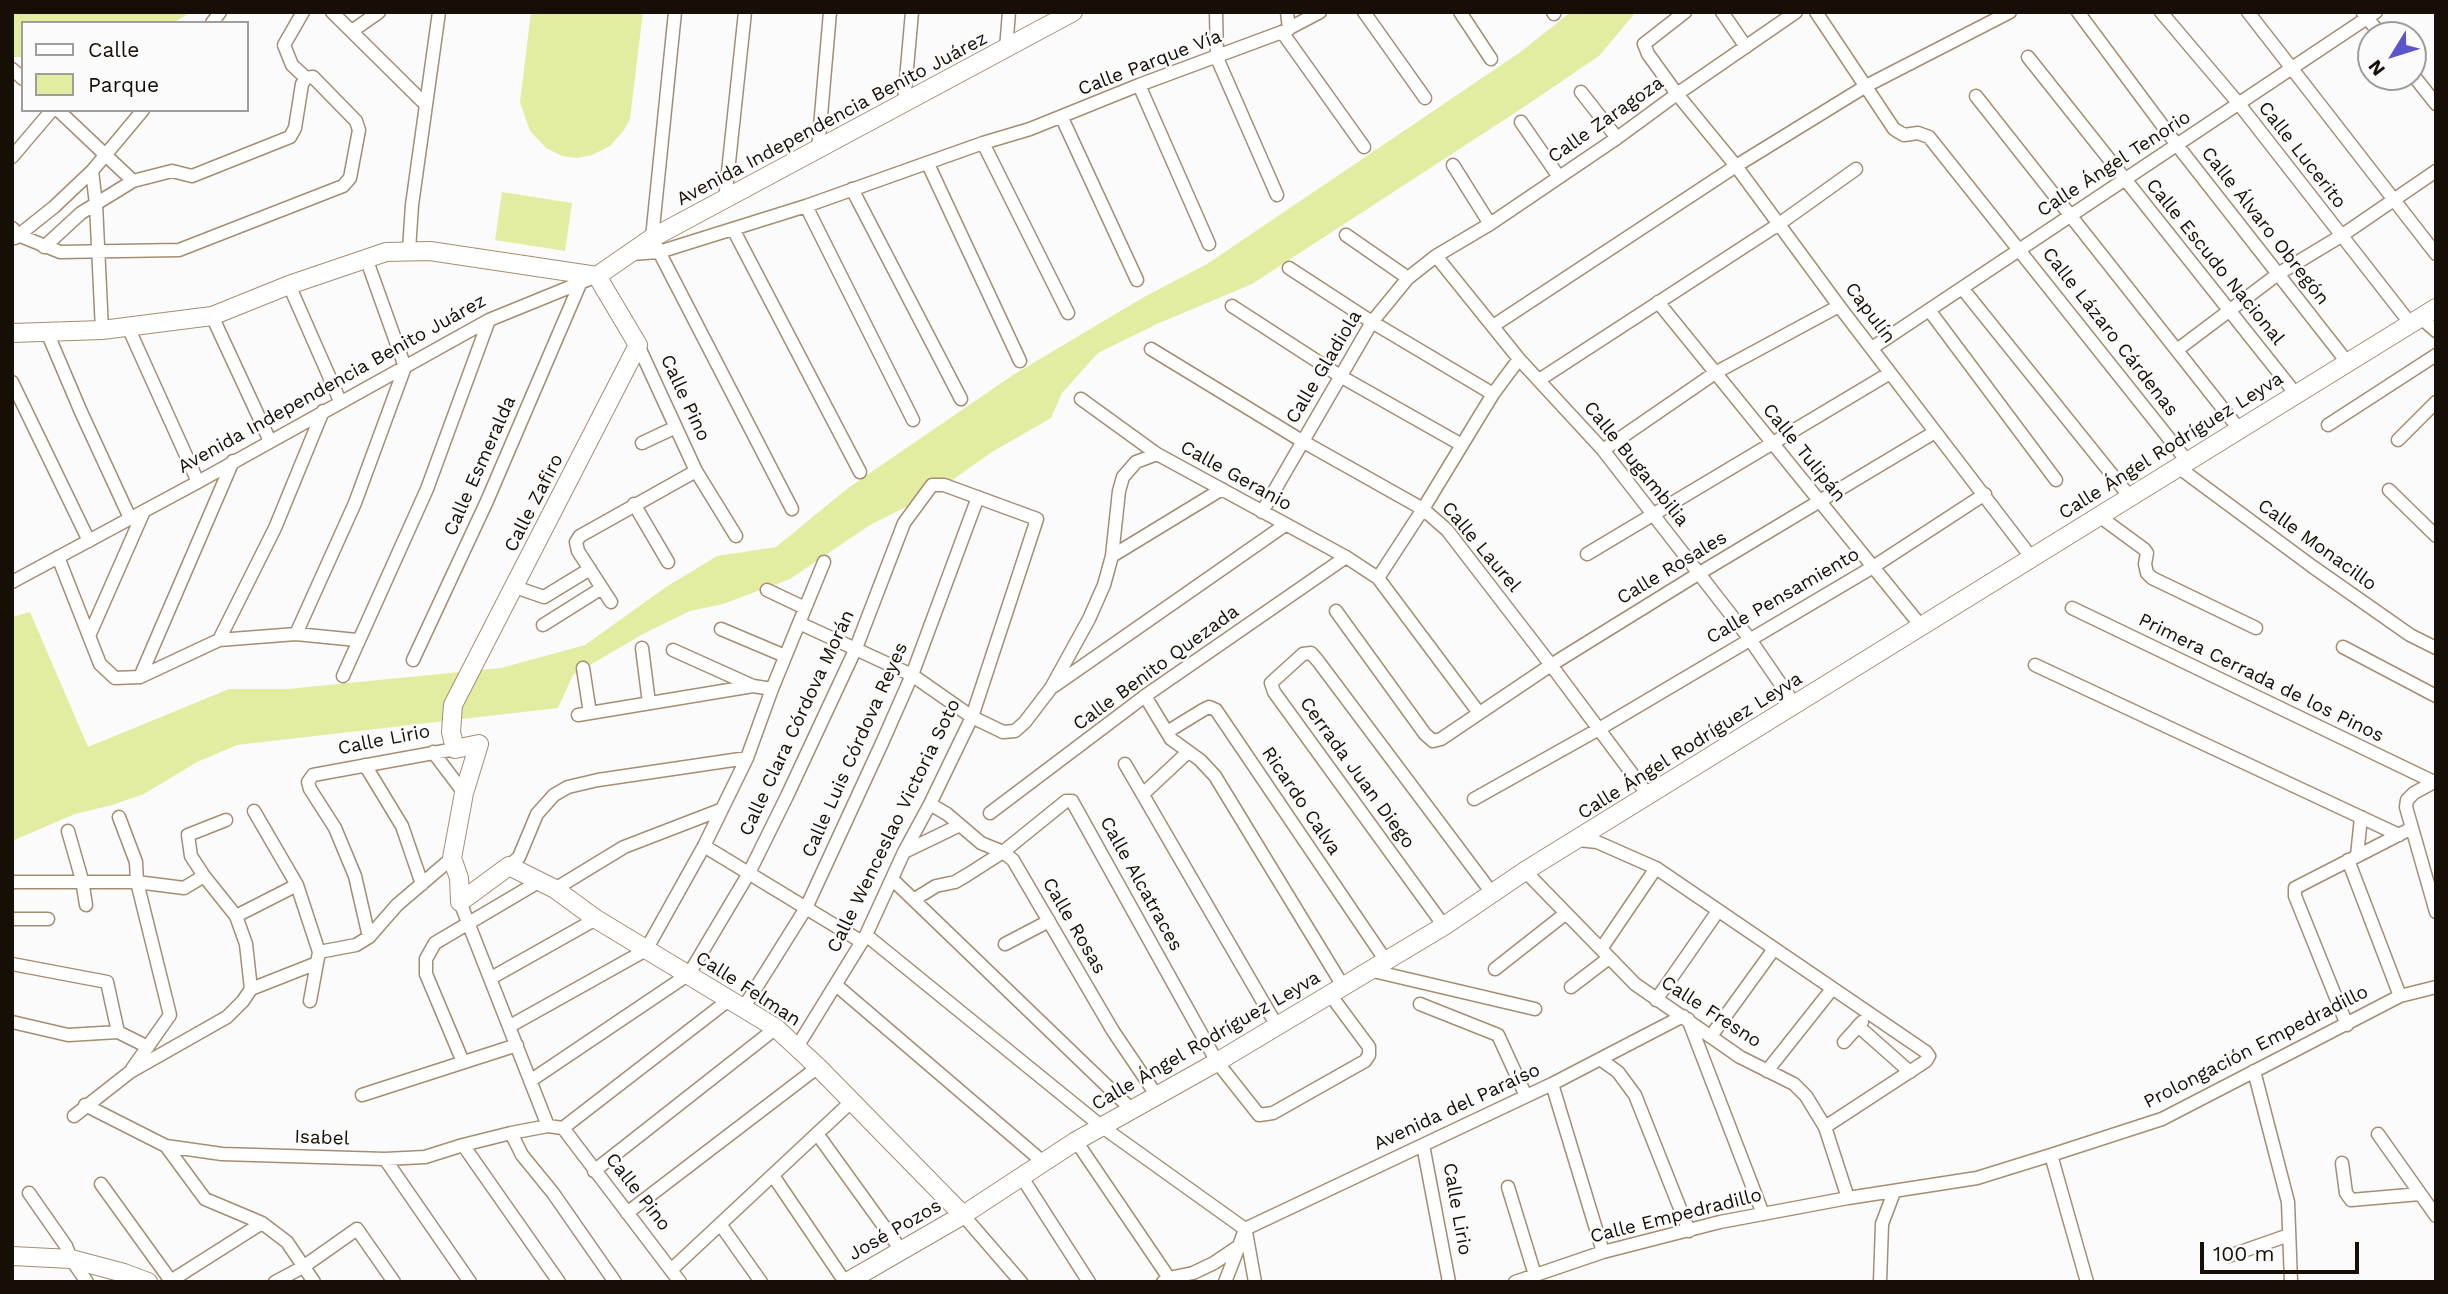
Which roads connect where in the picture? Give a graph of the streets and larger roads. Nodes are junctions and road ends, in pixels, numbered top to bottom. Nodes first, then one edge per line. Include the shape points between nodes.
1 (303, 12) edge
2 (332, 12) edge
3 (379, 12) edge
4 (439, 12) edge
5 (675, 12) edge
6 (745, 12) edge
7 (830, 12) edge
8 (912, 12) edge
9 (1009, 12) edge
10 (1073, 12) edge
11 (1216, 12) edge
12 (1287, 12) edge
13 (1320, 12) edge
14 (1364, 12) edge
15 (1460, 12) edge
16 (1685, 12) edge
17 (1722, 12) edge
18 (1796, 12) edge
19 (2010, 12) edge
20 (2078, 12) edge
21 (2161, 12) edge
22 (2248, 12) edge
23 (1817, 13) edge
24 (2369, 14) edge
25 (1285, 31) junction
26 (352, 32) junction
27 (1746, 47) junction
28 (1006, 50) junction
29 (2028, 57) dead end
30 (1217, 58) junction
31 (1491, 58) dead end
32 (2293, 68) junction
33 (306, 78) junction
34 (1139, 85) junction
35 (1866, 86) junction
36 (1581, 92) dead end
37 (1677, 94) junction
38 (1976, 96) dead end
39 (1425, 98) dead end
40 (904, 103) junction
41 (2239, 104) junction
42 (426, 105) junction
43 (50, 112) edge
44 (60, 112) edge
45 (141, 112) edge
46 (1062, 118) junction
47 (1521, 122) dead end
48 (1617, 138) junction
49 (983, 143) junction
50 (2177, 145) junction
51 (1364, 146) dead end
52 (818, 150) junction
53 (108, 155) junction
54 (12, 157) edge
55 (928, 164) junction
56 (1453, 165) dead end
57 (1736, 166) junction
58 (1856, 169) dead end
59 (92, 171) junction
60 (2436, 171) edge
61 (1559, 177) junction
62 (2125, 180) junction
63 (134, 181) junction
64 (852, 189) junction
65 (1277, 195) dead end
66 (2395, 199) junction
67 (725, 200) junction
68 (96, 204) junction
69 (806, 206) junction
70 (2069, 215) junction
71 (1490, 224) junction
72 (1779, 224) junction
73 (733, 229) junction
74 (14, 234) edge
75 (1346, 236) dead end
76 (2341, 236) junction
77 (1209, 244) dead end
78 (656, 245) junction
79 (44, 247) junction
80 (2020, 249) junction
81 (98, 250) junction
82 (409, 250) junction
83 (2436, 254) edge
84 (1436, 256) junction
85 (366, 257) junction
86 (1289, 268) dead end
87 (2278, 274) junction
88 (597, 276) junction
89 (1408, 278) junction
90 (1137, 280) dead end
91 (289, 285) junction
92 (579, 285) junction
93 (1962, 288) junction
94 (1658, 302) junction
95 (1232, 306) dead end
96 (1839, 306) junction
97 (2229, 309) junction
98 (1929, 310) junction
99 (1068, 313) dead end
100 (212, 316) junction
101 (2422, 316) edge
102 (489, 320) junction
103 (1372, 322) junction
104 (1493, 326) junction
105 (128, 327) junction
106 (102, 330) junction
107 (2436, 331) edge
108 (47, 332) junction
109 (12, 333) edge
110 (638, 345) junction
111 (1872, 348) junction
112 (1151, 349) dead end
113 (2177, 350) junction
114 (2436, 355) edge
115 (1519, 359) junction
116 (1020, 360) dead end
117 (2347, 362) junction
118 (405, 367) junction
119 (1715, 373) junction
120 (1890, 373) junction
121 (1340, 376) junction
122 (1539, 380) junction
123 (12, 382) edge
124 (2295, 393) junction
125 (1493, 394) junction
126 (961, 399) dead end
127 (1081, 400) dead end
128 (340, 401) junction
129 (2436, 402) edge
130 (323, 411) junction
131 (913, 420) dead end
132 (2328, 425) dead end
133 (676, 427) junction
134 (2239, 429) junction
135 (1935, 432) junction
136 (2398, 440) dead end
137 (270, 441) junction
138 (1302, 441) junction
139 (642, 443) dead end
140 (1772, 443) junction
141 (1462, 445) junction
142 (1603, 450) junction
143 (1157, 454) junction
144 (233, 461) junction
145 (2183, 464) junction
146 (696, 471) junction
147 (860, 472) dead end
148 (2056, 480) dead end
149 (198, 482) junction
150 (932, 485) joint
151 (1222, 489) junction
152 (2389, 490) dead end
153 (1985, 495) junction
154 (978, 497) junction
155 (2130, 497) junction
156 (1819, 503) junction
157 (634, 504) junction
158 (792, 509) dead end
159 (1423, 509) junction
160 (144, 511) junction
161 (1262, 512) junction
162 (1651, 514) junction
163 (2099, 516) junction
164 (130, 518) junction
165 (1286, 525) junction
166 (736, 536) dead end
167 (2436, 536) edge
168 (89, 541) junction
169 (1587, 554) dead end
170 (1112, 556) junction
171 (58, 557) junction
172 (1346, 557) junction
173 (2031, 557) junction
174 (668, 562) dead end
175 (824, 562) dead end
176 (1872, 566) junction
177 (590, 569) junction
178 (1698, 574) junction
179 (1378, 578) junction
180 (12, 582) edge
181 (515, 587) junction
182 (602, 588) junction
183 (767, 590) dead end
184 (611, 602) dead end
185 (805, 608) junction
186 (2072, 608) dead end
187 (1336, 611) dead end
188 (799, 623) junction
189 (543, 625) dead end
190 (1921, 626) junction
191 (722, 628) dead end
192 (2256, 628) dead end
193 (296, 634) junction
194 (89, 636) junction
195 (1749, 638) junction
196 (219, 640) junction
197 (357, 640) junction
198 (2343, 647) dead end
199 (642, 648) dead end
200 (856, 648) junction
201 (2436, 648) edge
202 (673, 650) dead end
203 (785, 656) junction
204 (413, 660) dead end
205 (1551, 665) junction
206 (2035, 665) dead end
207 (583, 668) dead end
208 (912, 675) junction
209 (343, 676) dead end
210 (140, 677) junction
211 (753, 686) junction
212 (1051, 688) junction
213 (772, 689) junction
214 (1145, 696) junction
215 (2436, 696) edge
216 (649, 703) junction
217 (1795, 705) junction
218 (1479, 713) junction
219 (972, 717) junction
220 (1599, 729) junction
221 (1167, 732) junction
222 (455, 749) junction
223 (433, 752) junction
224 (1188, 752) junction
225 (747, 758) junction
226 (1125, 764) dead end
227 (365, 765) junction
228 (2435, 781) edge
229 (464, 793) junction
230 (1143, 794) junction
231 (1648, 795) junction
232 (1474, 799) dead end
233 (930, 804) junction
234 (720, 810) junction
235 (254, 811) dead end
236 (990, 813) dead end
237 (119, 817) dead end
238 (2361, 817) junction
239 (226, 820) dead end
240 (960, 825) junction
241 (2412, 828) junction
242 (68, 831) dead end
243 (2399, 835) junction
244 (1578, 840) junction
245 (704, 846) junction
246 (904, 852) junction
247 (1003, 852) junction
248 (452, 858) junction
249 (2352, 858) junction
250 (509, 866) junction
251 (1656, 868) junction
252 (1525, 871) junction
253 (749, 873) junction
254 (204, 876) junction
255 (892, 879) junction
256 (82, 880) junction
257 (138, 881) junction
258 (12, 882) edge
259 (422, 884) junction
260 (297, 885) junction
261 (547, 885) junction
262 (1492, 893) junction
263 (915, 900) junction
264 (460, 902) junction
265 (86, 905) dead end
266 (806, 908) junction
267 (1718, 911) junction
268 (2436, 912) edge
269 (1565, 914) junction
270 (236, 916) junction
271 (12, 919) edge
272 (48, 919) dead end
273 (596, 919) junction
274 (1049, 921) junction
275 (469, 924) junction
276 (1444, 926) junction
277 (369, 937) junction
278 (864, 938) junction
279 (1005, 944) dead end
280 (1774, 949) junction
281 (646, 950) junction
282 (1605, 954) junction
283 (318, 957) junction
284 (1386, 961) junction
285 (12, 964) edge
286 (1495, 969) dead end
287 (1369, 970) junction
288 (689, 974) junction
289 (491, 978) junction
290 (836, 985) junction
291 (1571, 987) dead end
292 (2436, 987) edge
293 (251, 989) junction
294 (1336, 989) junction
295 (1832, 989) junction
296 (2400, 996) junction
297 (1656, 1000) junction
298 (310, 1001) dead end
299 (737, 1003) junction
300 (1420, 1004) dead end
301 (1535, 1009) dead end
302 (1868, 1014) junction
303 (1685, 1018) junction
304 (12, 1022) edge
305 (2347, 1025) junction
306 (510, 1026) junction
307 (1277, 1026) junction
308 (1858, 1026) junction
309 (776, 1028) junction
310 (118, 1032) junction
311 (1711, 1036) junction
312 (1844, 1042) dead end
313 (517, 1045) junction
314 (148, 1047) junction
315 (797, 1047) junction
316 (1600, 1059) junction
317 (463, 1062) junction
318 (1217, 1062) junction
319 (818, 1067) junction
320 (1767, 1071) junction
321 (2254, 1071) junction
322 (130, 1072) junction
323 (1910, 1072) junction
324 (530, 1081) junction
325 (1552, 1084) junction
326 (362, 1095) dead end
327 (1157, 1096) junction
328 (1526, 1096) junction
329 (851, 1102) junction
330 (85, 1105) junction
331 (1132, 1110) junction
332 (74, 1116) dead end
333 (548, 1126) junction
334 (1101, 1126) junction
335 (1825, 1127) junction
336 (563, 1128) junction
337 (511, 1133) junction
338 (2378, 1134) dead end
339 (818, 1135) junction
340 (1076, 1141) junction
341 (463, 1145) junction
342 (1423, 1145) junction
343 (166, 1146) junction
344 (2051, 1155) junction
345 (385, 1159) junction
346 (1043, 1162) junction
347 (2342, 1163) dead end
348 (594, 1171) junction
349 (1021, 1176) junction
350 (774, 1177) junction
351 (100, 1184) dead end
352 (1508, 1187) dead end
353 (1894, 1192) junction
354 (29, 1193) dead end
355 (2420, 1194) junction
356 (1848, 1198) junction
357 (627, 1213) junction
358 (1763, 1214) junction
359 (963, 1215) junction
360 (2436, 1216) edge
361 (262, 1223) junction
362 (720, 1224) junction
363 (1245, 1229) junction
364 (1689, 1231) junction
365 (2289, 1235) junction
366 (1239, 1246) junction
367 (901, 1250) junction
368 (1603, 1252) junction
369 (12, 1256) edge
370 (2229, 1256) dead end
371 (71, 1259) junction
372 (303, 1267) junction
373 (671, 1270) junction
374 (1535, 1275) junction
375 (1166, 1280) edge
376 (170, 1281) edge
377 (87, 1282) edge
378 (148, 1282) edge
379 (275, 1282) edge
380 (314, 1282) edge
381 (394, 1282) edge
382 (470, 1282) edge
383 (559, 1282) edge
384 (615, 1282) edge
385 (680, 1282) edge
386 (761, 1282) edge
387 (846, 1282) edge
388 (1021, 1282) edge
389 (1089, 1282) edge
390 (1225, 1282) edge
391 (1255, 1282) edge
392 (1449, 1282) edge
393 (1515, 1282) edge
394 (1881, 1282) edge
395 (2087, 1282) edge
396 (2291, 1282) edge

1 - 33 street via 284,45 292,65
2 - 26 street
3 - 26 street
4 - 42 street
5 - 78 street
6 - 67 street
7 - 52 street
8 - 40 street
9 - 28 street
10 - 28 street, Avenida Independencia Benito Juárez
11 - 30 street
12 - 25 street
13 - 25 street, Calle Parque Vía
14 - 39 street
15 - 31 street
16 - 37 street, Capulín via 1644,44
17 - 27 street
18 - 27 street, Calle Zaragoza
19 - 35 street
20 - 50 street, Calle Álvaro Obregón
21 - 41 street, Calle Lucerito
22 - 32 street
23 - 35 street, Calle Lázaro Cárdenas
24 - 32 street, Calle Ángel Tenorio
25 - 30 street, Calle Parque Vía
25 - 51 street
26 - 42 street
27 - 37 street, Calle Zaragoza
28 - 40 street, Avenida Independencia Benito Juárez
29 - 62 street, Calle Escudo Nacional
30 - 34 street, Calle Parque Vía
30 - 65 street
32 - 41 street, Calle Ángel Tenorio
32 - 66 street
33 - 63 street via 290,137 192,176 172,171
33 - 81 street via 313,77 356,121 359,130 347,183 179,250
34 - 46 street, Calle Parque Vía
34 - 77 street
35 - 57 street
35 - 80 street, Calle Lázaro Cárdenas via 1894,128 1904,135 1929,137
36 - 48 street
37 - 48 street, Calle Zaragoza
37 - 57 street, Capulín
38 - 70 street
40 - 52 street, Avenida Independencia Benito Juárez
41 - 50 street, Calle Ángel Tenorio
41 - 76 street, Calle Lucerito
42 - 82 street
43 - 54 street
44 - 53 street
45 - 53 street
46 - 49 street, Calle Parque Vía
46 - 90 street
47 - 61 street
48 - 61 street, Calle Zaragoza
49 - 55 street, Calle Parque Vía
49 - 99 street
50 - 62 street, Calle Ángel Tenorio
50 - 87 street, Calle Álvaro Obregón
52 - 67 street, Avenida Independencia Benito Juárez
53 - 59 street
53 - 63 street
55 - 64 street, Calle Parque Vía
55 - 116 street
56 - 71 street
57 - 72 street, Capulín
57 - 104 street
58 - 72 street
59 - 68 street
59 - 74 street via 54,207
60 - 66 street
61 - 71 street, Calle Zaragoza
62 - 70 street, Calle Ángel Tenorio
62 - 97 street, Calle Escudo Nacional
63 - 68 street
64 - 69 street, Calle Parque Vía
64 - 126 street
66 - 76 street
66 - 83 street
67 - 78 street, Avenida Independencia Benito Juárez
68 - 79 street
68 - 81 street
69 - 73 street, Calle Parque Vía
69 - 131 street
70 - 80 street, Calle Ángel Tenorio
70 - 113 street
71 - 84 street, Calle Zaragoza
72 - 94 street
72 - 96 street, Capulín
73 - 78 street, Calle Parque Vía
73 - 147 street
74 - 79 street
75 - 89 street
76 - 87 street
76 - 101 street, Calle Lucerito
78 - 88 street, Avenida Independencia Benito Juárez via 631,254
78 - 158 street
79 - 81 street via 60,252
80 - 93 street, Calle Ángel Tenorio
80 - 145 street, Calle Lázaro Cárdenas
81 - 106 street
82 - 85 street
82 - 88 street
84 - 89 street, Calle Gladiola
84 - 104 street, Calle Bugambilia
85 - 91 street
85 - 118 street
86 - 103 street
87 - 97 street
87 - 117 street, Calle Álvaro Obregón
88 - 92 street, Avenida Independencia Benito Juárez
88 - 110 street, Calle Pino
89 - 103 street, Calle Gladiola
91 - 100 street
91 - 128 street
92 - 102 street, Avenida Independencia Benito Juárez
92 - 204 street, Calle Esmeralda
93 - 98 street, Calle Ángel Tenorio
93 - 155 street
94 - 119 street, Calle Tulipán
94 - 122 street
95 - 121 street
96 - 111 street, Capulín
96 - 119 street
97 - 113 street
97 - 124 street, Calle Escudo Nacional
98 - 111 street, Calle Ángel Tenorio
98 - 148 street
100 - 105 street
100 - 137 street
101 - 107 street, Calle Lucerito
101 - 117 street, Calle Ángel Rodríguez Leyva
102 - 118 street, Avenida Independencia Benito Juárez
102 - 197 street via 427,489
103 - 121 street, Calle Gladiola
103 - 125 street
104 - 115 street, Calle Bugambilia
105 - 106 street
105 - 149 street
106 - 108 street
108 - 109 street
108 - 164 street
110 - 133 street, Calle Pino
110 - 181 street, Calle Zafiro
111 - 120 street, Capulín
112 - 138 street, Calle Laurel
113 - 134 street
114 - 132 street
115 - 122 street, Calle Bugambilia
115 - 125 street
117 - 124 street, Calle Ángel Rodríguez Leyva
118 - 128 street, Avenida Independencia Benito Juárez
118 - 193 street via 355,503
119 - 140 street, Calle Tulipán
119 - 142 street
120 - 135 street, Capulín
120 - 140 street
121 - 138 street, Calle Gladiola
121 - 141 street
122 - 142 street, Calle Bugambilia
123 - 168 street
124 - 134 street, Calle Ángel Rodríguez Leyva
125 - 141 street
127 - 143 street, Calle Geranio
128 - 130 street, Avenida Independencia Benito Juárez
129 - 136 street
130 - 137 street, Avenida Independencia Benito Juárez
130 - 196 street via 275,527
133 - 139 street
133 - 146 street, Calle Pino
134 - 145 street, Calle Ángel Rodríguez Leyva
135 - 153 street, Capulín
135 - 156 street, Calle Rosales
137 - 144 street, Avenida Independencia Benito Juárez
138 - 159 street, Calle Laurel
138 - 161 street, Calle Gladiola
140 - 156 street, Calle Tulipán
140 - 162 street
141 - 159 street
142 - 162 street, Calle Bugambilia
143 - 151 street, Calle Geranio
143 - 170 street via 1136,462 1122,477
144 - 149 street, Avenida Independencia Benito Juárez
144 - 210 street
145 - 155 street, Calle Ángel Rodríguez Leyva
145 - 201 street, Calle Monacillo via 2313,567
146 - 157 street
146 - 166 street, Calle Pino
149 - 160 street, Avenida Independencia Benito Juárez
150 - 154 street, Calle Wenceslao Victoria Soto
150 - 200 street, Calle Clara Córdova Morán via 904,523
151 - 161 street, Calle Geranio
151 - 170 street
152 - 167 street
153 - 173 street, Capulín
153 - 176 street, Calle Pensamiento
154 - 208 street, Calle Luis Córdova Reyes
154 - 219 street, Calle Wenceslao Victoria Soto via 1037,519
155 - 163 street, Calle Ángel Rodríguez Leyva
156 - 176 street, Calle Tulipán
156 - 178 street, Calle Rosales
157 - 174 street
157 - 177 street via 580,536 578,551
159 - 179 street
159 - 205 street, Calle Laurel via 1447,530
160 - 164 street, Avenida Independencia Benito Juárez
160 - 194 street
161 - 165 street, Calle Geranio
162 - 169 street
162 - 178 street, Calle Bugambilia
163 - 173 street, Calle Ángel Rodríguez Leyva
163 - 192 street via 2144,549 2152,578
164 - 168 street, Avenida Independencia Benito Juárez
165 - 172 street, Calle Geranio
165 - 212 street
168 - 171 street, Avenida Independencia Benito Juárez
170 - 212 street via 1089,619
171 - 180 street, Avenida Independencia Benito Juárez
171 - 194 street
172 - 179 street, Calle Geranio
172 - 214 street, Calle Benito Quezada
173 - 190 street, Calle Ángel Rodríguez Leyva
175 - 185 street
176 - 190 street, Calle Tulipán
176 - 195 street, Calle Pensamiento
177 - 181 street via 544,597
177 - 182 street
178 - 195 street, Calle Bugambilia
178 - 205 street, Calle Rosales
179 - 218 street, Calle Geranio
181 - 222 street, Calle Zafiro via 453,705
182 - 184 street
182 - 189 street
183 - 185 street
185 - 188 street
186 - 228 street, Primera Cerrada de los Pinos
187 - 218 street, Calle Rosales via 1433,741
188 - 200 street
188 - 203 street
190 - 217 street, Calle Ángel Rodríguez Leyva
191 - 203 street
193 - 196 street
193 - 197 street
194 - 210 street via 100,664 115,678
195 - 217 street, Calle Bugambilia
195 - 220 street, Calle Pensamiento
196 - 210 street
197 - 209 street
198 - 215 street
199 - 216 street
200 - 208 street
200 - 253 street, Calle Clara Córdova Morán
202 - 211 street
203 - 213 street
205 - 218 street, Calle Rosales
205 - 220 street, Calle Laurel
206 - 238 street
207 - 216 street via 584,714
208 - 219 street
208 - 266 street, Calle Luis Córdova Reyes
211 - 213 street
211 - 216 street
212 - 219 street via 1014,731 1003,732
213 - 225 street
214 - 221 street
214 - 236 street, Calle Benito Quezada
217 - 231 street, Calle Ángel Rodríguez Leyva
219 - 233 street, Calle Wenceslao Victoria Soto
220 - 231 street, Calle Laurel
220 - 232 street, Calle Pensamiento
221 - 224 street
221 - 284 street, Ricardo Calva via 1209,707 1216,710
222 - 223 street, Calle Lirio
222 - 229 street, Calle Lirio via 479,744
223 - 227 street, Calle Lirio
223 - 229 street
224 - 230 street
224 - 294 street via 1215,776
225 - 234 street
225 - 250 street via 568,787 537,814 519,857
226 - 230 street
227 - 259 street via 402,826
227 - 277 street, Calle Lirio via 313,775 308,782 335,828 355,876
228 - 241 street via 2407,800
229 - 248 street
230 - 307 street
231 - 244 street, Calle Ángel Rodríguez Leyva
233 - 240 street, Calle Rosas
233 - 246 street, Calle Wenceslao Victoria Soto
234 - 245 street
234 - 261 street via 624,847
235 - 260 street
237 - 257 street
238 - 243 street
238 - 249 street
239 - 254 street via 188,835 191,856
240 - 246 street
240 - 247 street, Calle Rosas via 981,843
241 - 243 street
241 - 268 street
242 - 256 street
243 - 249 street
244 - 251 street via 1597,842
244 - 252 street, Calle Ángel Rodríguez Leyva
245 - 253 street
245 - 281 street
246 - 255 street, Calle Wenceslao Victoria Soto
247 - 263 street
247 - 274 street, Calle Rosas via 1013,860
247 - 318 street, Calle Alcatraces via 1066,801 1072,801
248 - 259 street
248 - 264 street
249 - 296 street
249 - 305 street via 2295,888
250 - 261 street, Calle Felman
250 - 264 street
251 - 267 street
251 - 282 street
252 - 262 street, Calle Ángel Rodríguez Leyva
252 - 269 street, Calle Fresno
253 - 266 street
253 - 288 street, Calle Clara Córdova Morán
254 - 257 street via 184,888
254 - 270 street
255 - 263 street
255 - 278 street, Calle Wenceslao Victoria Soto
256 - 257 street
256 - 258 street
256 - 265 street
257 - 314 street via 170,1015
259 - 277 street
260 - 270 street
260 - 283 street
261 - 273 street, Calle Felman
261 - 275 street
262 - 276 street, Calle Ángel Rodríguez Leyva
262 - 276 street, Cerrada Juan Diego via 1311,653 1303,654 1271,683 1274,692
263 - 331 street
264 - 275 street
266 - 278 street
266 - 299 street, Calle Luis Córdova Reyes
267 - 280 street
267 - 297 street
269 - 282 street, Calle Fresno
269 - 286 street
270 - 293 street via 246,944
271 - 272 street
273 - 281 street, Calle Felman
273 - 289 street
274 - 279 street
274 - 327 street, Calle Rosas
275 - 289 street
275 - 317 street via 435,943 426,959 426,974
276 - 284 street, Calle Ángel Rodríguez Leyva
277 - 283 street
278 - 290 street, Calle Wenceslao Victoria Soto
278 - 334 street
280 - 295 street
280 - 311 street
281 - 288 street, Calle Felman
281 - 306 street
282 - 291 street
282 - 297 street, Calle Fresno
283 - 293 street
283 - 298 street
284 - 287 street, Calle Ángel Rodríguez Leyva
285 - 310 street via 107,982
287 - 294 street, Calle Ángel Rodríguez Leyva
287 - 301 street
288 - 299 street, Calle Felman
288 - 324 street
289 - 306 street
290 - 315 street, Calle Wenceslao Victoria Soto
290 - 346 street
292 - 296 street, Prolongación Empedradillo
293 - 322 street via 227,1017
294 - 307 street, Calle Ángel Rodríguez Leyva
294 - 318 street via 1369,1046 1365,1061 1273,1113 1259,1115
295 - 302 street
295 - 320 street
296 - 305 street, Prolongación Empedradillo
297 - 303 street, Calle Fresno
299 - 309 street, Calle Felman
299 - 336 street
300 - 328 street via 1498,1035
302 - 308 street
302 - 323 street via 1929,1056
303 - 311 street, Calle Fresno
303 - 316 street, Avenida del Paraíso
303 - 358 street
304 - 310 street via 68,1035
305 - 321 street, Prolongación Empedradillo
306 - 313 street
307 - 318 street, Calle Ángel Rodríguez Leyva
308 - 312 street
308 - 323 street
309 - 315 street, Calle Felman
309 - 348 street
310 - 314 street
311 - 320 street, Calle Fresno
313 - 317 street
313 - 324 street
314 - 322 street
315 - 319 street, Calle Felman
316 - 325 street, Avenida del Paraíso
316 - 364 street via 1618,1072 1635,1095
317 - 326 street
318 - 327 street, Calle Ángel Rodríguez Leyva
319 - 329 street, Calle Felman
319 - 357 street
320 - 335 street, Calle Fresno via 1794,1084
321 - 344 street, Prolongación Empedradillo via 2162,1119
321 - 365 street via 2286,1194
322 - 330 street
323 - 335 street
324 - 333 street
325 - 328 street, Avenida del Paraíso
325 - 368 street
327 - 331 street, Calle Ángel Rodríguez Leyva
328 - 342 street, Avenida del Paraíso
329 - 339 street
329 - 359 street, Calle Felman
330 - 332 street
330 - 343 street, Isabel
331 - 334 street, Calle Ángel Rodríguez Leyva
333 - 336 street, Isabel
333 - 337 street, Isabel
334 - 340 street, Calle Ángel Rodríguez Leyva
334 - 363 street
335 - 356 street, Calle Fresno
336 - 348 street, Calle Pino
337 - 341 street, Isabel
337 - 384 street via 522,1155
338 - 355 street
339 - 350 street
339 - 367 street
340 - 346 street, Calle Ángel Rodríguez Leyva
340 - 375 street
341 - 345 street, Isabel via 425,1157
341 - 383 street
342 - 363 street, Avenida del Paraíso
342 - 392 street, Calle Lirio
343 - 345 street, Isabel via 222,1154
343 - 361 street via 205,1199
344 - 353 street, Prolongación Empedradillo via 1977,1178
344 - 395 street
345 - 382 street
346 - 349 street, Calle Ángel Rodríguez Leyva
347 - 355 street via 2351,1200
348 - 357 street, Calle Pino
349 - 359 street, Calle Ángel Rodríguez Leyva
349 - 389 street
350 - 362 street
350 - 387 street
351 - 376 street
352 - 374 street
353 - 356 street, Prolongación Empedradillo
353 - 394 street via 1882,1224
354 - 371 street
355 - 360 street
356 - 358 street, Calle Empedradillo
357 - 373 street, Calle Pino
358 - 364 street, Calle Empedradillo
359 - 367 street, José Pozos
359 - 388 street
361 - 372 street via 287,1242
361 - 376 street
362 - 373 street
362 - 386 street
363 - 366 street
363 - 391 street
364 - 368 street, Calle Empedradillo
365 - 370 street
365 - 396 street
366 - 375 street via 1193,1273
366 - 390 street
367 - 387 street, José Pozos
368 - 374 street, Calle Empedradillo
369 - 371 street
371 - 377 street
371 - 378 street
372 - 379 street
372 - 380 street
372 - 381 street via 357,1229
373 - 385 street, Calle Pino
374 - 393 street, Calle Empedradillo

